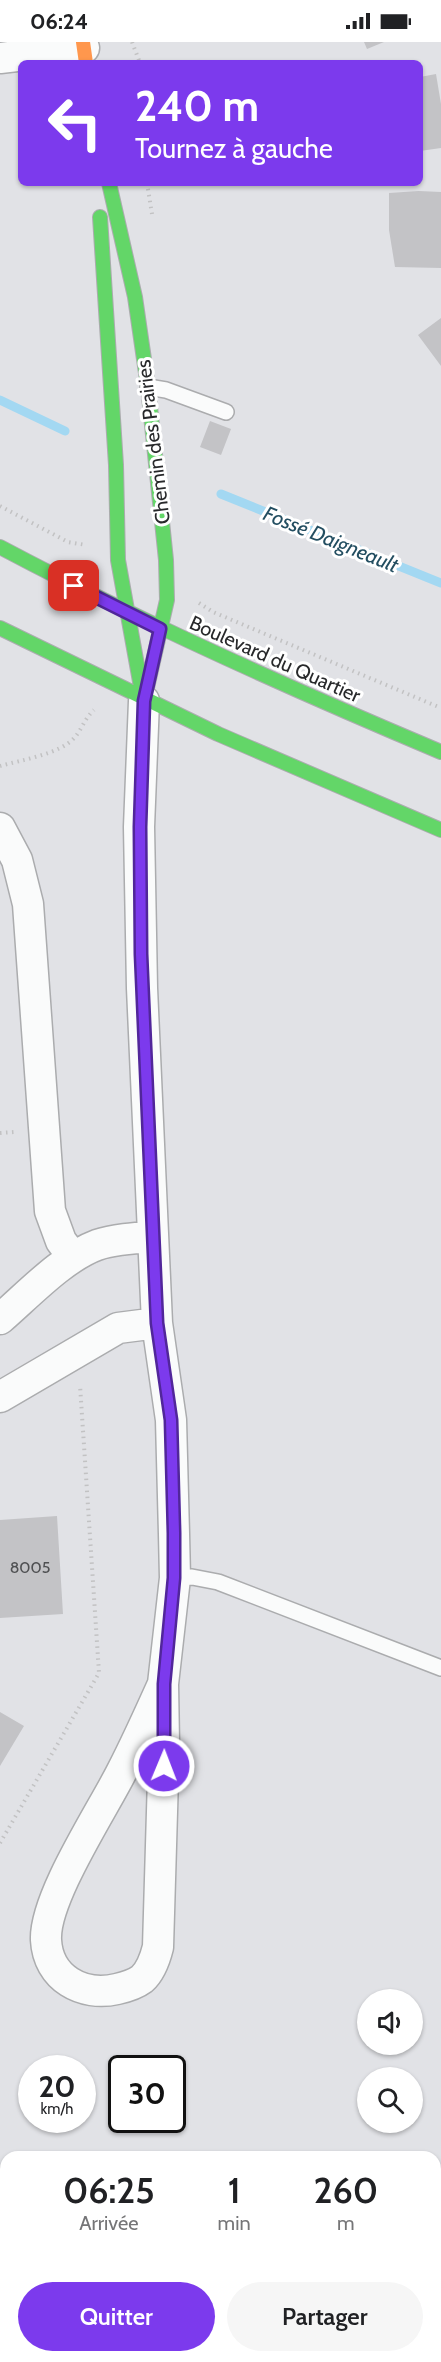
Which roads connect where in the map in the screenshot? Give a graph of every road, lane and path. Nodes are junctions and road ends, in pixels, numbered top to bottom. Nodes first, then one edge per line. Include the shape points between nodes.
1 (132, 42) edge
2 (84, 51) edge
3 (0, 58) edge
4 (139, 60) edge
5 (98, 186) edge
6 (109, 186) edge
7 (147, 387) junction
8 (226, 412) dead end
9 (0, 506) edge
10 (86, 545) dead end
11 (0, 547) edge
12 (191, 599) dead end
13 (127, 612) junction
14 (0, 628) edge
15 (160, 629) junction
16 (144, 701) junction
17 (441, 708) edge
18 (94, 710) dead end
19 (441, 753) edge
20 (0, 766) edge
21 (0, 828) edge
22 (441, 830) edge
23 (153, 1237) junction
24 (73, 1257) junction
25 (0, 1318) edge
26 (157, 1323) junction
27 (80, 1384) dead end
28 (0, 1397) edge
29 (174, 1578) junction
30 (441, 1668) edge
31 (164, 1684) junction
32 (0, 1843) edge

1 - 4 path
2 - 3 street
5 - 13 main road, Chemin des Prairies via 116,465 118,560
6 - 7 main road, Chemin des Prairies via 135,297
7 - 8 lane
7 - 15 main road, Chemin des Prairies via 166,560 167,600
9 - 10 path via 68,542
11 - 13 main road, Boulevard du Quartier
12 - 17 path, Boulevard du Quartier via 213,612
13 - 15 main road, Boulevard du Quartier
13 - 16 main road, Chemin des Prairies
14 - 16 main road
15 - 16 main road, Chemin des Prairies
15 - 19 main road, Boulevard du Quartier
16 - 22 main road
16 - 23 street, Chemin des Prairies via 140,930
18 - 20 path via 68,743 51,752
21 - 24 street via 17,860 28,904 50,1211 61,1242
23 - 24 street via 98,1245
23 - 26 street, Chemin des Prairies
24 - 25 street
26 - 28 street via 118,1328
26 - 29 street, Chemin des Prairies via 171,1420
27 - 32 path via 99,1673
29 - 30 lane via 218,1582
29 - 31 street, Chemin des Prairies
31 - 31 street, Chemin des Prairies via 57,1893 47,1925 48,1954 54,1968 64,1979 92,1992 130,1986 141,1979 150,1971 158,1947

